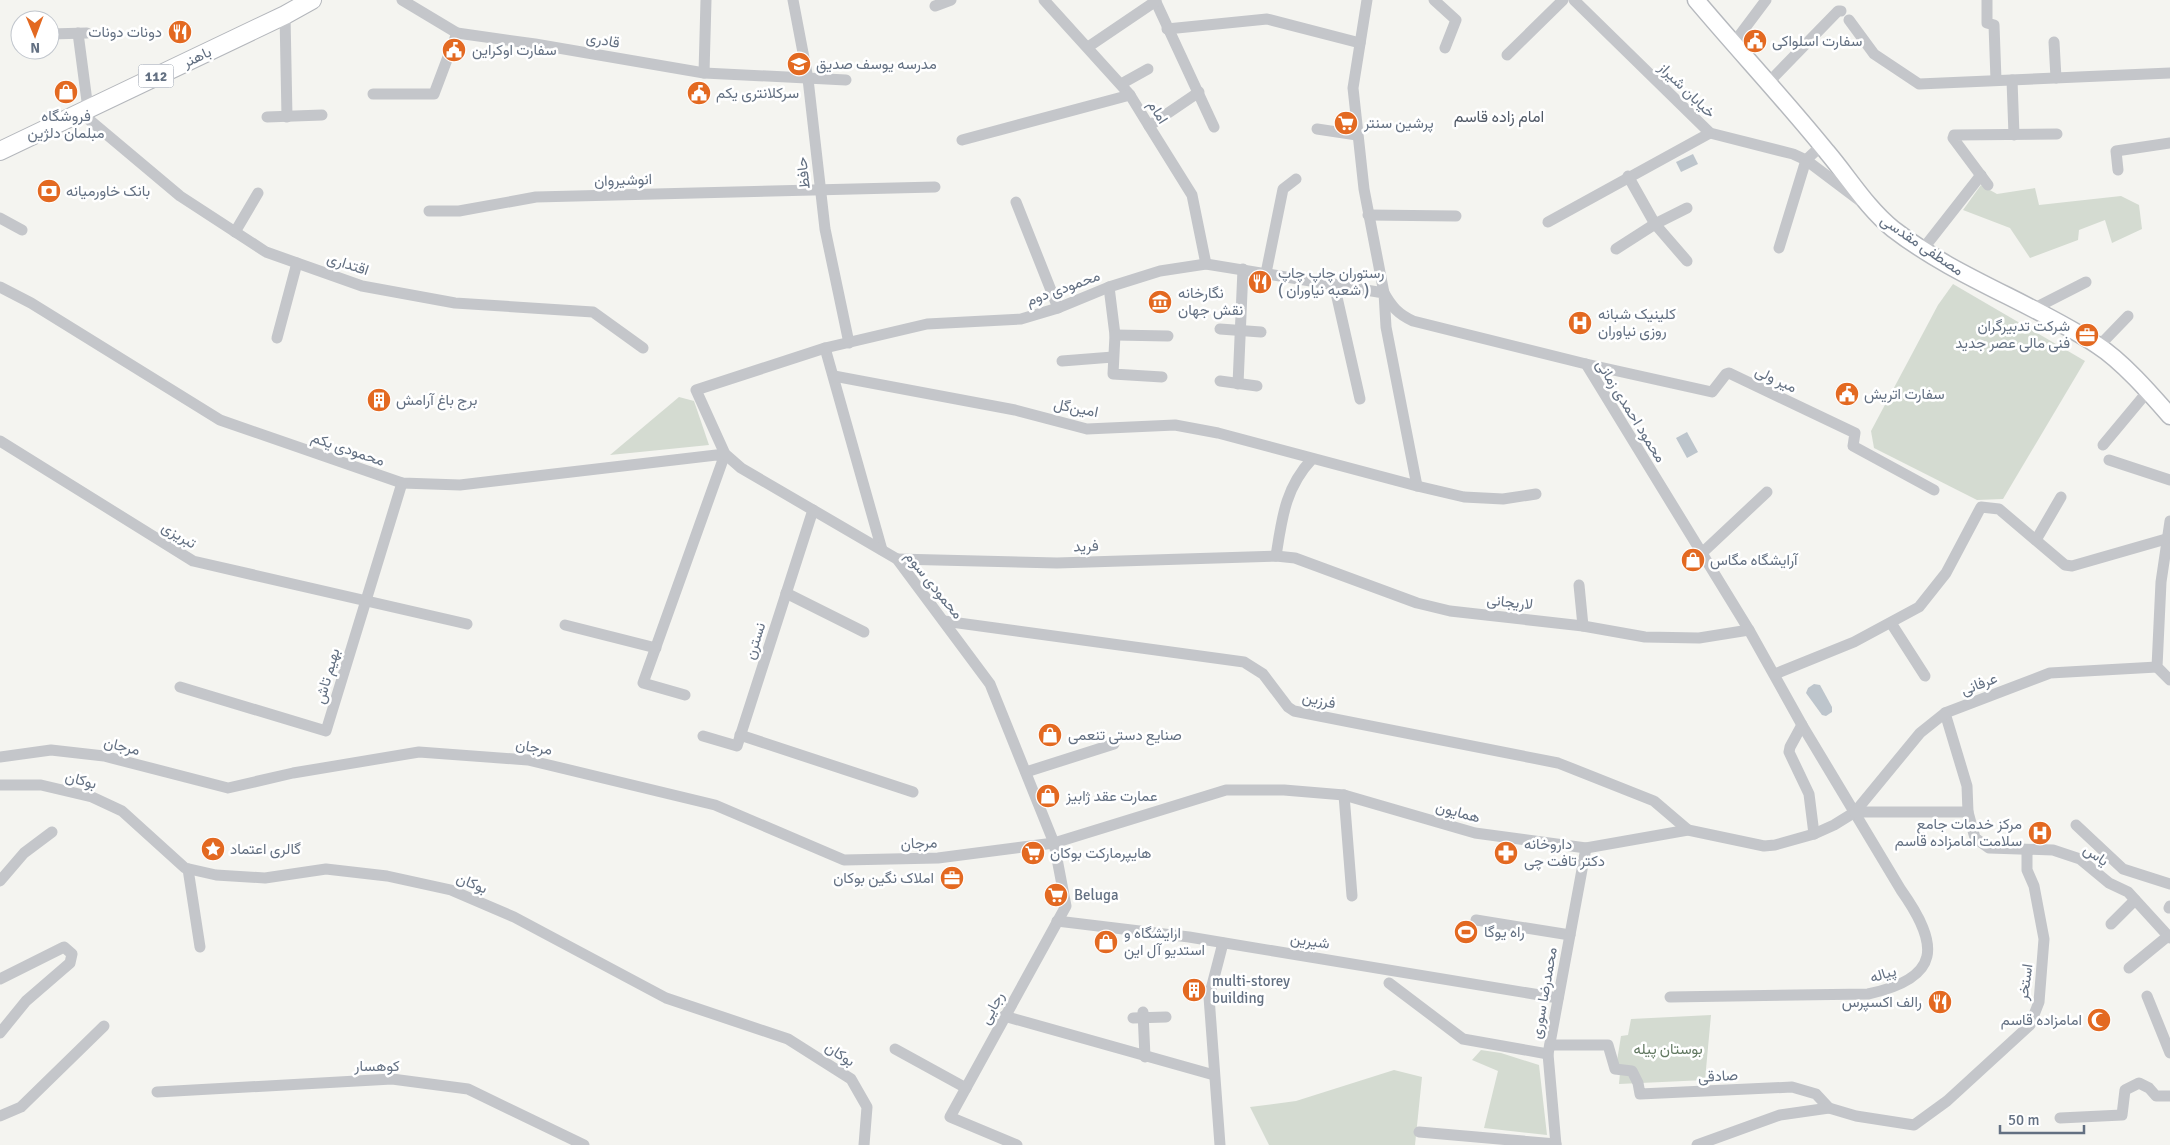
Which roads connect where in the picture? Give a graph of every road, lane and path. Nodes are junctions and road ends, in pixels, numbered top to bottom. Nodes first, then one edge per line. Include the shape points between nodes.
1 (312, 0) edge
2 (402, 0) edge
3 (706, 0) edge
4 (793, 0) edge
5 (951, 0) edge
6 (1044, 0) edge
7 (1367, 0) edge
8 (1434, 0) edge
9 (1563, 0) edge
10 (1574, 0) edge
11 (1696, 0) edge
12 (1766, 0) edge
13 (1987, 0) edge
14 (1156, 1) edge
15 (935, 6) dead end
16 (285, 15) junction
17 (1168, 29) junction
18 (457, 33) junction
19 (60, 34) edge
20 (2054, 42) dead end
21 (1360, 43) junction
22 (1733, 44) junction
23 (1088, 47) junction
24 (1445, 48) dead end
25 (1507, 55) dead end
26 (1148, 69) dead end
27 (704, 73) junction
28 (2170, 73) edge
29 (2056, 78) junction
30 (808, 79) junction
31 (846, 80) dead end
32 (1996, 80) junction
33 (2012, 80) junction
34 (1121, 84) junction
35 (1767, 84) junction
36 (1199, 92) junction
37 (373, 94) dead end
38 (1130, 95) junction
39 (84, 110) junction
40 (322, 115) dead end
41 (287, 116) junction
42 (267, 117) dead end
43 (1149, 126) junction
44 (1214, 127) dead end
45 (1317, 129) dead end
46 (1710, 133) junction
47 (2057, 134) dead end
48 (1357, 135) junction
49 (2014, 135) junction
50 (962, 140) dead end
51 (2170, 143) edge
52 (1822, 145) junction
53 (0, 151) edge
54 (1806, 160) junction
55 (2118, 170) dead end
56 (1981, 175) junction
57 (1628, 176) junction
58 (1296, 179) dead end
59 (1988, 185) dead end
60 (935, 187) dead end
61 (819, 190) junction
62 (258, 193) dead end
63 (1016, 202) dead end
64 (1687, 208) dead end
65 (429, 211) dead end
66 (1874, 212) junction
67 (1368, 215) junction
68 (1456, 216) dead end
69 (0, 218) edge
70 (1548, 222) dead end
71 (1655, 224) junction
72 (22, 230) dead end
73 (235, 232) junction
74 (1779, 248) dead end
75 (1616, 249) dead end
76 (1923, 249) junction
77 (1688, 260) dead end
78 (298, 263) junction
79 (1206, 264) junction
80 (1243, 269) junction
81 (1266, 273) junction
82 (2086, 282) dead end
83 (1334, 284) junction
84 (0, 286) edge
85 (1109, 287) junction
86 (1384, 293) junction
87 (1058, 308) junction
88 (2034, 308) junction
89 (2128, 316) dead end
90 (1220, 330) dead end
91 (1241, 330) junction
92 (1261, 332) dead end
93 (1115, 335) junction
94 (1168, 336) dead end
95 (277, 338) dead end
96 (849, 343) junction
97 (2099, 346) junction
98 (643, 348) dead end
99 (825, 348) junction
100 (1113, 357) junction
101 (1062, 361) dead end
102 (1586, 364) junction
103 (834, 376) junction
104 (1162, 377) dead end
105 (1220, 381) dead end
106 (1238, 384) junction
107 (1257, 386) dead end
108 (696, 390) joint
109 (2148, 391) junction
110 (1360, 399) dead end
111 (2170, 416) edge
112 (0, 441) edge
113 (2103, 445) dead end
114 (725, 454) junction
115 (1312, 458) junction
116 (2109, 460) dead end
117 (2170, 480) edge
118 (402, 484) junction
119 (1416, 486) junction
120 (1934, 490) dead end
121 (1767, 492) dead end
122 (1536, 494) dead end
123 (2061, 497) dead end
124 (812, 510) junction
125 (2170, 521) edge
126 (2166, 539) junction
127 (2036, 540) junction
128 (882, 550) junction
129 (1702, 553) junction
130 (1276, 556) junction
131 (897, 559) junction
132 (1578, 585) dead end
133 (786, 593) junction
134 (365, 600) junction
135 (944, 621) junction
136 (1891, 623) junction
137 (467, 624) dead end
138 (565, 625) dead end
139 (1583, 626) junction
140 (1749, 630) junction
141 (864, 632) dead end
142 (656, 648) junction
143 (2157, 668) junction
144 (1775, 674) junction
145 (1925, 676) dead end
146 (2170, 680) edge
147 (180, 687) dead end
148 (685, 695) dead end
149 (1945, 713) junction
150 (1802, 725) junction
151 (740, 735) junction
152 (703, 736) dead end
153 (1114, 744) dead end
154 (0, 757) edge
155 (1026, 772) junction
156 (0, 786) edge
157 (913, 792) dead end
158 (1344, 795) junction
159 (1855, 812) junction
160 (1968, 812) junction
161 (2076, 825) dead end
162 (1688, 830) junction
163 (52, 832) dead end
164 (1814, 834) junction
165 (1054, 843) junction
166 (1586, 848) junction
167 (2027, 850) junction
168 (188, 869) junction
169 (2123, 869) junction
170 (0, 881) edge
171 (2109, 882) junction
172 (2170, 884) edge
173 (1352, 896) dead end
174 (2136, 900) junction
175 (1476, 920) dead end
176 (1057, 921) junction
177 (2111, 924) dead end
178 (1570, 936) junction
179 (2169, 937) edge
180 (1223, 943) junction
181 (200, 947) dead end
182 (2129, 968) dead end
183 (0, 979) edge
184 (1388, 982) dead end
185 (1670, 996) dead end
186 (2147, 996) dead end
187 (1558, 998) junction
188 (1004, 1016) junction
189 (1166, 1017) dead end
190 (104, 1026) dead end
191 (0, 1033) edge
192 (895, 1049) dead end
193 (1549, 1050) junction
194 (2170, 1053) edge
195 (1145, 1057) junction
196 (1214, 1076) junction
197 (966, 1088) junction
198 (157, 1092) dead end
199 (2170, 1096) edge
200 (1829, 1108) junction
201 (0, 1116) edge
202 (2060, 1118) dead end
203 (1914, 1125) joint
204 (1419, 1132) dead end
205 (584, 1145) edge
206 (864, 1145) edge
207 (1017, 1145) edge
208 (1220, 1145) edge
209 (1556, 1145) edge
210 (1697, 1145) edge

1 - 16 main road, باهنر / 112
2 - 18 street, قادری
3 - 27 street
4 - 30 street, حافظ
5 - 15 street
6 - 23 street, امام
7 - 21 street, محمود احمدی زمانی
8 - 24 street via 1456,20
9 - 25 street
10 - 46 street, خیابان شیراز
11 - 22 main road, مصطفی مقدسی
12 - 22 street
13 - 32 street via 1987,22 1994,25
14 - 17 street
14 - 23 street
16 - 39 main road, باهنر / 112
16 - 41 street
17 - 21 street via 1267,19
17 - 36 street
18 - 27 street, قادری
18 - 37 street via 434,94
19 - 39 street via 83,33
20 - 29 street
21 - 48 street, محمود احمدی زمانی via 1353,88
22 - 35 main road, مصطفی مقدسی
23 - 34 street, امام
26 - 34 street
27 - 30 street, قادری
28 - 29 street
29 - 33 street
30 - 31 street, قادری
30 - 61 street, حافظ
32 - 33 street
32 - 35 street via 1919,84 1874,54 1845,15 1838,11
33 - 49 street
34 - 38 street, امام
35 - 52 main road, مصطفی مقدسی
36 - 43 street
36 - 44 street
38 - 43 street, امام
38 - 50 street
39 - 53 main road, باهنر / 112
39 - 73 street, اقتداری via 180,196
40 - 41 street
41 - 42 street
43 - 79 street, امام via 1192,195
45 - 48 street
46 - 54 street, خیابان شیراز via 1774,148
46 - 57 street
47 - 49 street
48 - 67 street, محمود احمدی زمانی
49 - 56 street via 1954,135 1953,138
51 - 55 street via 2116,151
52 - 54 street
52 - 66 main road, مصطفی مقدسی
54 - 66 street, خیابان شیراز
54 - 74 street
56 - 59 street
56 - 76 street
57 - 70 street
57 - 71 street
58 - 81 street via 1283,189
60 - 61 street, انوشیروان
61 - 65 street, انوشیروان via 536,197 459,211
61 - 96 street, حافظ
62 - 73 street
63 - 87 street
64 - 71 street
66 - 76 main road, مصطفی مقدسی
67 - 68 street
67 - 86 street, محمود احمدی زمانی
69 - 72 street
71 - 75 street
71 - 77 street
73 - 78 street, اقتداری via 266,252
76 - 88 main road, مصطفی مقدسی via 1977,282
78 - 95 street
78 - 98 street, اقتداری via 362,286 455,303 593,312
79 - 80 street, محمودی دوم
79 - 85 street, محمودی دوم via 1160,271
80 - 81 street, محمودی دوم
80 - 91 street
81 - 83 street, محمودی دوم
82 - 88 street
83 - 86 street, محمودی دوم
83 - 110 street
84 - 118 street, محمودی یکم via 220,420
85 - 87 street, محمودی دوم
85 - 93 street
86 - 102 street, محمود احمدی زمانی via 1392,308 1413,321
86 - 119 street via 1386,327
87 - 96 street, محمودی دوم via 1002,321 927,324
88 - 97 main road, مصطفی مقدسی
89 - 97 street
90 - 91 street
91 - 92 street
91 - 106 street
93 - 94 street
93 - 100 street
96 - 99 street, محمودی دوم
97 - 109 main road, مصطفی مقدسی
99 - 103 street
99 - 108 street, محمودی دوم
100 - 101 street
100 - 104 street via 1113,374 1117,376
102 - 120 street, میر ولی via 1712,392 1729,373 1855,432 1853,446
102 - 129 street, محمود احمدی زمانی
103 - 115 street, امین‌گل via 1016,410 1087,429 1174,425
103 - 128 street
105 - 106 street
106 - 107 street
108 - 114 street, محمودی سوم
109 - 111 main road, مصطفی مقدسی
109 - 113 street
112 - 134 street, تبریزی via 193,561
114 - 118 street, محمودی یکم via 460,485
114 - 124 street, محمودی سوم via 741,468
114 - 142 street
115 - 119 street, امین‌گل
115 - 130 street via 1299,472 1284,505
116 - 117 street
118 - 134 street, بهیم تاش
119 - 122 street, امین‌گل via 1464,497 1503,498
121 - 129 street
123 - 127 street
124 - 128 street, محمودی سوم
124 - 133 street, نسترن
125 - 126 street
126 - 127 street via 2072,566 2065,565
126 - 143 street
127 - 136 street via 1999,509 1981,507 1946,573 1919,607
128 - 131 street, محمودی سوم
129 - 140 street, محمود احمدی زمانی
130 - 131 street, فرید via 1057,563
130 - 139 street, لاریجانی via 1295,558 1417,604 1450,611
131 - 135 street, محمودی سوم
132 - 139 street
133 - 141 street
133 - 151 street, نسترن
134 - 137 street, تبریزی
134 - 147 street, بهیم تاش via 326,730
135 - 155 street, محمودی سوم via 990,684
135 - 162 street, فرزین via 1244,662 1263,674 1294,711 1558,763 1654,801
136 - 144 street
136 - 145 street
138 - 142 street
139 - 140 street, لاریجانی via 1645,636 1699,638
140 - 144 street, محمود احمدی زمانی
142 - 148 street via 643,683
143 - 146 street
143 - 149 street, عرفانی via 2050,673
144 - 150 street, محمود احمدی زمانی
149 - 159 street, عرفانی via 1920,733
149 - 160 street, یاس via 1967,786
150 - 159 street, محمود احمدی زمانی
150 - 164 street via 1789,752 1809,794
151 - 152 street via 735,747
151 - 157 street
153 - 155 street
154 - 165 street, مرجان via 51,750 104,756 228,788 293,773 419,752 528,760 715,805 844,860 938,858
155 - 165 street, محمودی سوم
156 - 168 street, بوکان via 41,785 92,797 122,811
158 - 165 street, همایون via 1226,790
158 - 166 street, همایون via 1475,833
158 - 173 street
159 - 160 street
159 - 164 street, همایون
159 - 185 street, پیاله via 1919,916 1926,937 1927,956 1917,974 1898,986 1868,994
160 - 167 street, یاس via 1975,838 1989,848
161 - 169 street
162 - 164 street, همایون via 1764,846
162 - 166 street, همایون
163 - 170 street via 24,854
165 - 176 street, رجایی via 1066,906
166 - 178 street, محمدرضا سوری
167 - 171 street, یاس via 2053,850 2080,859
167 - 203 street, استخر via 2027,870 2034,886 2044,939 2039,1002 2030,1026 1946,1101
168 - 181 street
168 - 206 street, بوکان via 216,875 265,878 326,869 387,876 451,890 514,917 666,998 788,1039 852,1079 867,1106
169 - 171 street
169 - 172 street
171 - 174 street, یاس
174 - 177 street
174 - 179 street, یاس
175 - 178 street
176 - 180 street, شیرین
176 - 188 street, رجایی
178 - 187 street, محمدرضا سوری
179 - 182 street
180 - 187 street, شیرین
180 - 196 street via 1209,997
183 - 191 street via 64,948 72,954 70,963 26,1001
184 - 193 street via 1463,1038
186 - 194 street
187 - 193 street, محمدرضا سوری
188 - 195 street
188 - 197 street, رجایی
189 - 195 street via 1140,1016
190 - 201 street via 22,1107
192 - 197 street
193 - 200 street, صادقی via 1608,1045 1615,1069 1632,1071 1640,1094 1792,1087 1816,1094
193 - 209 street, محمدرضا سوری
195 - 196 street
196 - 208 street
197 - 207 street, رجایی via 950,1117
198 - 205 street, کوهسار via 392,1078 468,1089
199 - 202 street via 2156,1096 2139,1083 2125,1090 2122,1115
200 - 203 street, صادقی via 1856,1116
200 - 210 street via 1780,1115
204 - 209 street

